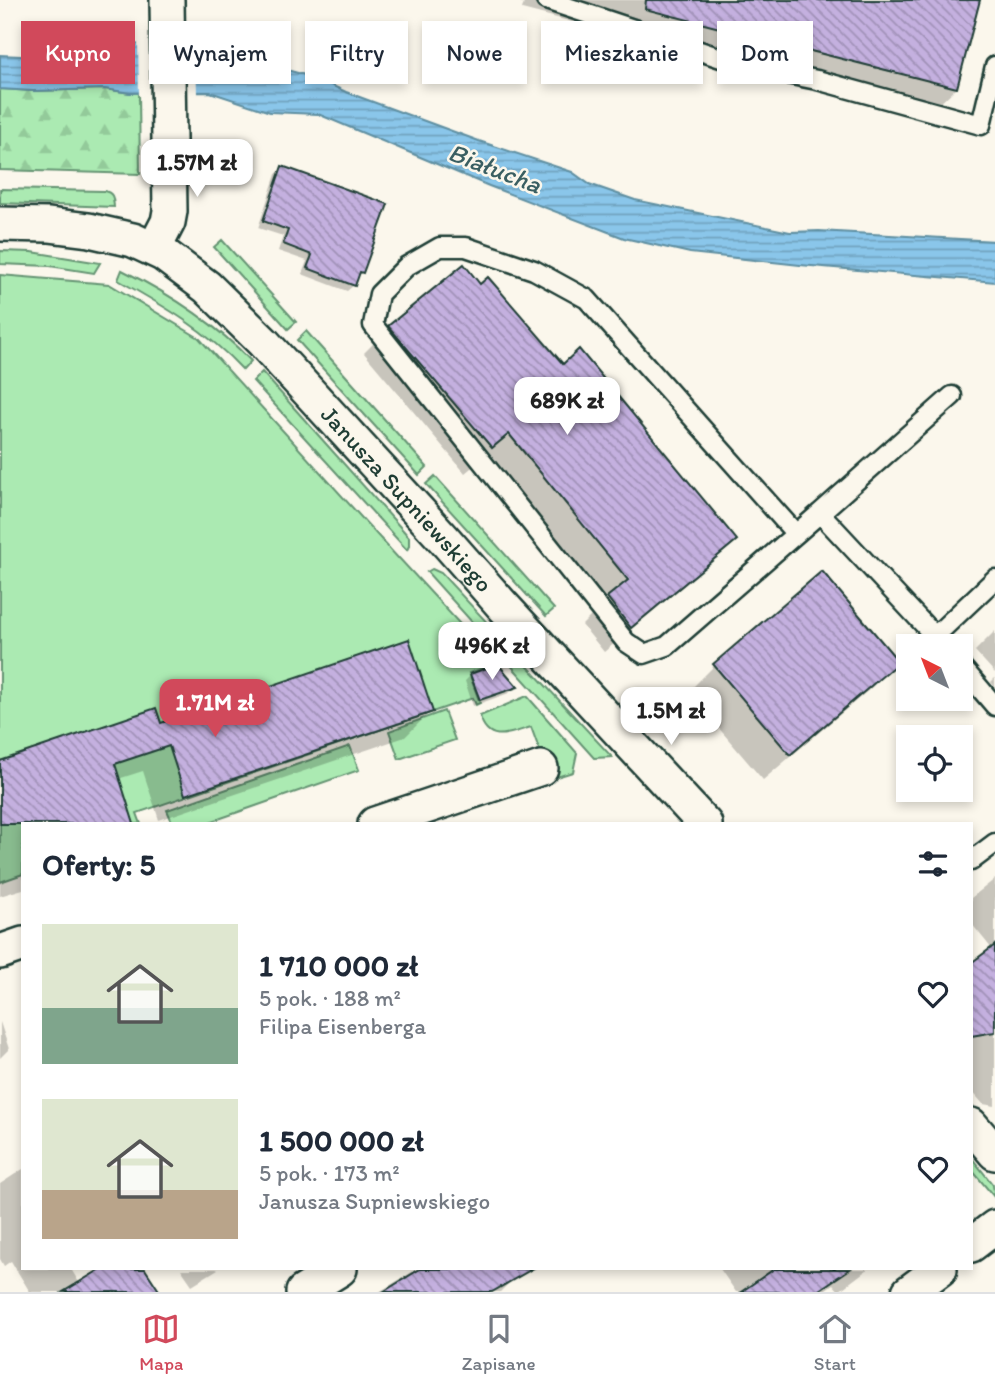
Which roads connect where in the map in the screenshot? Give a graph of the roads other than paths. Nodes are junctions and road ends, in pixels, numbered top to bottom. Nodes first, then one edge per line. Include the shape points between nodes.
1 (546, 0) edge
2 (167, 3) edge
3 (995, 66) edge
4 (0, 224) edge
5 (153, 249) junction
6 (952, 396) dead end
7 (820, 513) junction
8 (796, 534) junction
9 (995, 579) edge
10 (933, 634) edge
11 (946, 634) edge
12 (973, 680) edge
13 (995, 706) edge
14 (541, 768) dead end
15 (381, 822) edge
16 (703, 822) edge
17 (995, 843) edge
18 (973, 860) edge
19 (21, 945) edge
20 (0, 952) edge
21 (973, 1127) edge
22 (995, 1153) edge
23 (995, 1227) edge
24 (973, 1244) edge
25 (338, 1270) edge
26 (939, 1270) edge
27 (303, 1292) edge
28 (909, 1292) edge

1 - 3 lane via 742,65 817,79 981,125
2 - 5 street via 170,211
4 - 5 street, Janusza Supniewskiego via 89,230
5 - 16 street, Janusza Supniewskiego via 207,287 256,334
6 - 7 lane
7 - 8 lane
7 - 10 lane
8 - 8 lane via 587,299 534,270 466,247 439,247 407,266 379,294 373,325 626,642 644,654 667,646
9 - 11 lane
12 - 13 lane
14 - 15 street
17 - 18 lane
19 - 20 street
21 - 22 street
23 - 24 street
25 - 27 street
26 - 28 street

